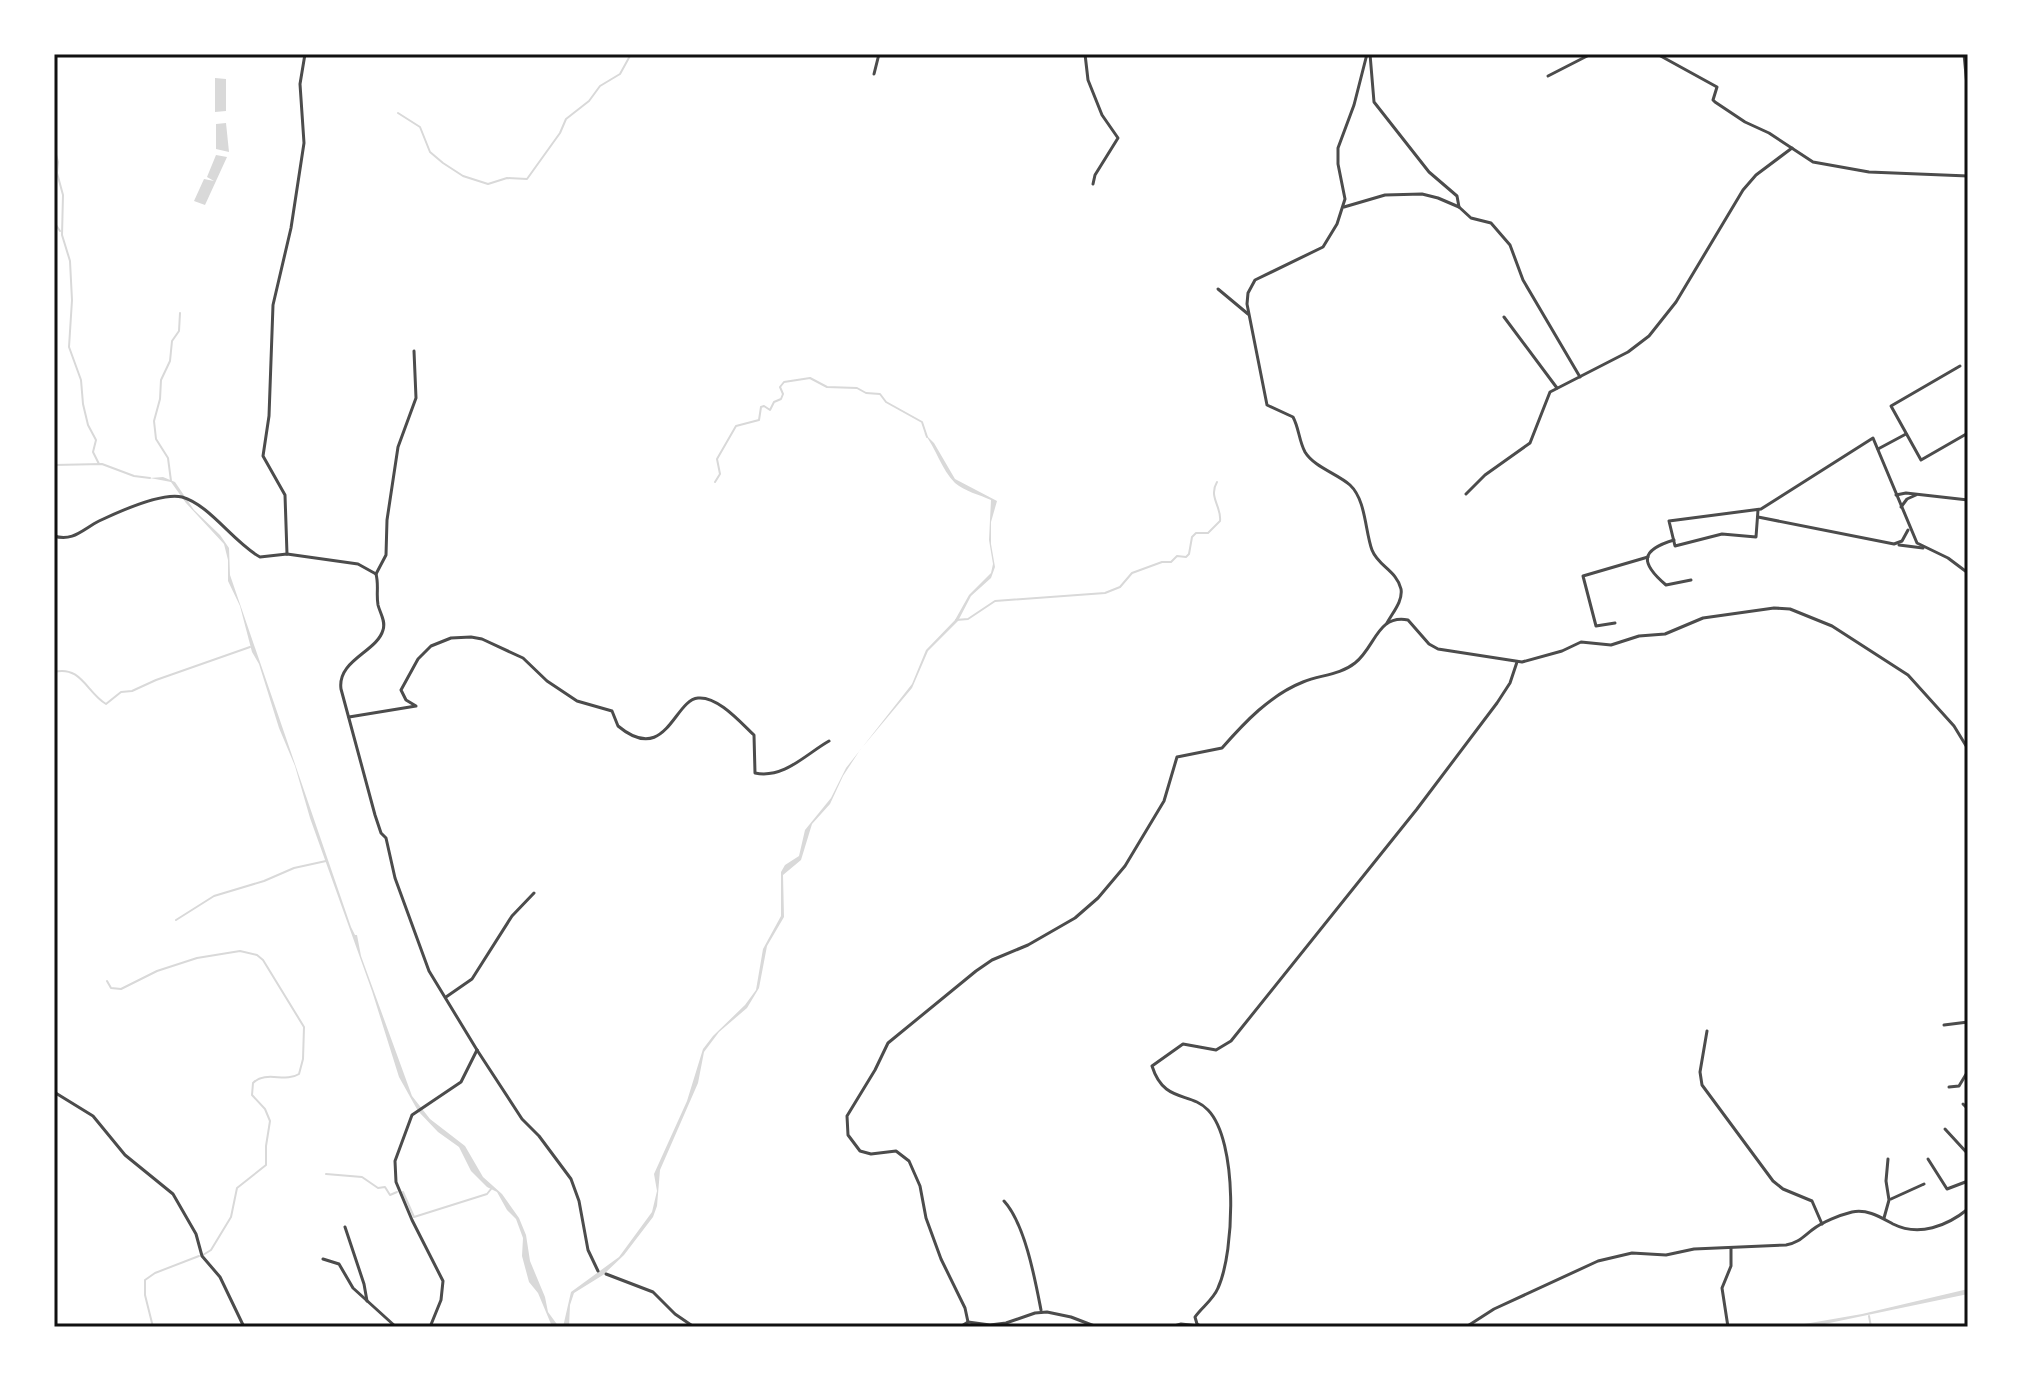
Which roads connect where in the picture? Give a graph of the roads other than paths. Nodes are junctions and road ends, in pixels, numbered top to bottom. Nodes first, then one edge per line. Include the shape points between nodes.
1 (305, 54) edge
2 (879, 54) edge
3 (1085, 54) edge
4 (1368, 54) edge
5 (1591, 54) edge
6 (1657, 54) edge
7 (1964, 54) edge
8 (874, 74) dead end
9 (1548, 76) dead end
10 (1968, 96) edge
11 (1792, 148) junction
12 (1968, 176) edge
13 (1093, 184) dead end
14 (1344, 207) junction
15 (1459, 207) junction
16 (1218, 289) dead end
17 (1250, 316) junction
18 (1504, 317) dead end
19 (414, 351) dead end
20 (1960, 366) dead end
21 (1580, 377) junction
22 (1557, 388) junction
23 (1968, 433) edge
24 (1906, 434) junction
25 (1878, 450) junction
26 (1466, 494) dead end
27 (1896, 495) junction
28 (1916, 495) junction
29 (1968, 500) edge
30 (1901, 507) junction
31 (1758, 510) junction
32 (1757, 517) junction
33 (1909, 526) junction
34 (54, 536) edge
35 (1674, 540) junction
36 (1894, 544) junction
37 (1927, 549) junction
38 (287, 554) junction
39 (1648, 557) junction
40 (1968, 573) edge
41 (376, 574) junction
42 (1691, 580) dead end
43 (1387, 623) junction
44 (1615, 623) dead end
45 (1517, 662) junction
46 (349, 717) junction
47 (829, 741) dead end
48 (1968, 749) edge
49 (534, 893) dead end
50 (446, 997) junction
51 (1968, 1022) edge
52 (1944, 1025) dead end
53 (1707, 1031) dead end
54 (477, 1050) junction
55 (1968, 1071) edge
56 (1949, 1087) dead end
57 (54, 1092) edge
58 (1963, 1104) dead end
59 (1968, 1109) edge
60 (1945, 1129) dead end
61 (1968, 1154) edge
62 (1888, 1159) dead end
63 (1928, 1159) dead end
64 (1968, 1181) edge
65 (1924, 1184) dead end
66 (1889, 1200) junction
67 (1004, 1201) dead end
68 (1968, 1209) edge
69 (1884, 1218) junction
70 (1822, 1224) junction
71 (345, 1227) dead end
72 (1731, 1248) junction
73 (323, 1259) dead end
74 (598, 1271) dead end
75 (606, 1274) dead end
76 (367, 1301) junction
77 (1041, 1312) junction
78 (968, 1322) junction
79 (1200, 1326) edge
80 (244, 1327) edge
81 (396, 1327) edge
82 (430, 1327) edge
83 (694, 1327) edge
84 (960, 1327) edge
85 (1097, 1327) edge
86 (1171, 1327) edge
87 (1466, 1327) edge
88 (1728, 1327) edge

1 - 38 street via 300,84 304,143 273,305 263,456 285,495
2 - 8 street
3 - 13 street via 1098,105 1118,138
4 - 14 street via 1338,148
4 - 15 street via 1374,102 1429,172 1457,196
5 - 9 street
6 - 11 street via 1717,87 1715,102
7 - 10 street
11 - 12 street via 1813,162 1837,168
11 - 21 street via 1743,190 1676,302 1649,336
14 - 15 street via 1406,194
14 - 17 street via 1323,247 1255,280 1248,293
15 - 21 street via 1471,218 1491,223 1506,239 1523,280
16 - 17 street
17 - 43 street via 1267,405 1293,417 1306,455 1352,487 1372,550 1400,585 1399,603
18 - 22 street
19 - 41 street via 416,398 398,447 386,555
20 - 24 street via 1891,406
21 - 22 street
22 - 26 street via 1547,397 1530,443
23 - 24 street via 1921,460
24 - 25 street
25 - 27 street
25 - 31 street via 1873,438
27 - 28 street
27 - 30 street
28 - 29 street
28 - 30 street
30 - 33 street
31 - 32 street
31 - 35 street via 1669,521
32 - 35 street via 1756,537 1722,534 1675,546
32 - 36 street
33 - 36 street
33 - 37 street via 1917,543
34 - 38 street via 74,537 139,505 178,496 199,506 256,556
35 - 39 street via 1653,547
36 - 37 street
37 - 40 street
38 - 41 street via 358,564
39 - 42 street via 1650,569 1666,585
39 - 44 street via 1583,576 1596,626
41 - 46 street via 383,630 341,676
43 - 45 street via 1408,620 1438,649
43 - 78 street via 1350,667 1291,687 1222,748 1177,757 1164,801 1125,866 1098,898 1069,922 976,971 888,1043 848,1112 848,1135 860,1151 896,1151 909,1161 938,1253
45 - 48 street via 1581,642 1611,645 1665,634 1703,618 1790,609 1832,626 1908,675
45 - 79 street via 1497,703 1248,1023 1220,1049 1183,1044 1152,1066 1170,1092 1208,1110 1226,1149 1231,1223 1220,1281 1195,1317
46 - 47 street via 416,706 401,690 420,656 440,641 466,637 520,657 577,701 612,711 618,726 639,738 662,732 693,699 716,703 754,735 755,773 787,769
46 - 50 street via 395,878 427,965
49 - 50 street via 512,916 472,979
50 - 54 street
51 - 52 street
53 - 70 street via 1702,1085 1773,1181 1812,1201
54 - 74 street via 573,1183
54 - 82 street via 461,1082 412,1115 395,1161 396,1182 443,1281
55 - 56 street via 1959,1086
57 - 80 street via 93,1116 125,1155 173,1194
58 - 59 street
60 - 61 street
62 - 66 street
63 - 64 street via 1947,1189
65 - 66 street
66 - 69 street
67 - 77 street via 1024,1237
68 - 69 street via 1923,1230
69 - 70 street via 1855,1212
70 - 72 street via 1792,1244
71 - 76 street
72 - 87 street via 1632,1253 1598,1261
72 - 88 street via 1722,1288
73 - 76 street via 339,1264
75 - 83 street via 653,1292
76 - 81 street
77 - 78 street via 1006,1323
77 - 85 street
78 - 84 street
79 - 86 street

